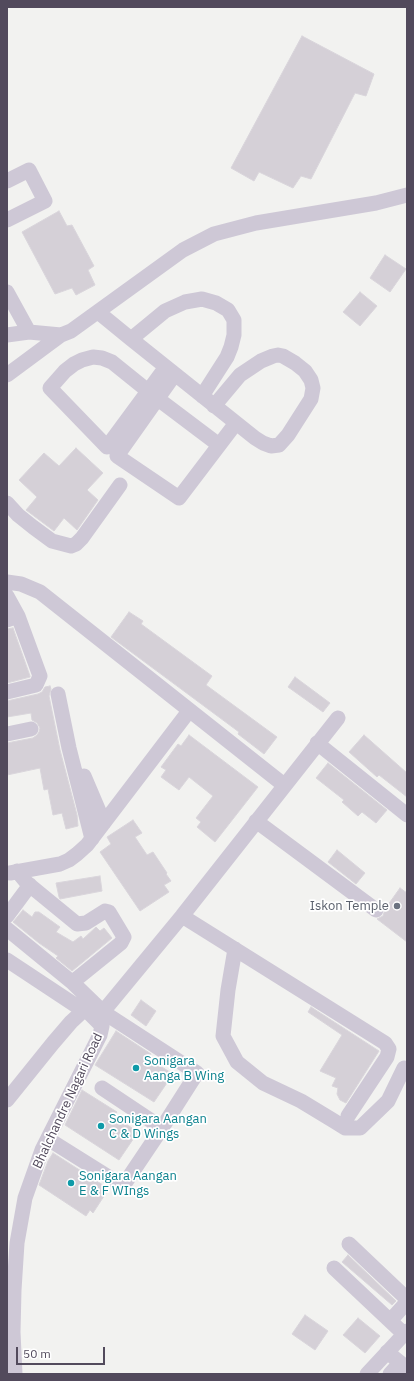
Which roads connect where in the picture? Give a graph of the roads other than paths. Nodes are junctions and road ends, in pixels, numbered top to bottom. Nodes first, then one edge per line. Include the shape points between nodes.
1 (7, 181) edge
2 (407, 195) edge
3 (7, 220) edge
4 (7, 292) edge
5 (98, 312) junction
6 (29, 332) junction
7 (7, 335) edge
8 (61, 335) junction
9 (131, 339) junction
10 (170, 371) junction
11 (7, 375) edge
12 (153, 395) junction
13 (202, 396) junction
14 (214, 406) junction
15 (236, 423) junction
16 (219, 445) junction
17 (120, 485) dead end
18 (7, 503) edge
19 (7, 582) edge
20 (7, 596) edge
21 (13, 618) edge
22 (7, 692) edge
23 (58, 694) dead end
24 (189, 711) junction
25 (338, 718) dead end
26 (31, 729) dead end
27 (7, 734) edge
28 (318, 743) junction
29 (78, 763) dead end
30 (284, 786) junction
31 (407, 815) edge
32 (256, 821) junction
33 (104, 823) junction
34 (92, 839) junction
35 (12, 872) edge
36 (30, 885) junction
37 (376, 910) dead end
38 (7, 916) edge
39 (182, 916) junction
40 (7, 929) edge
41 (235, 949) junction
42 (7, 960) edge
43 (73, 983) junction
44 (85, 1009) junction
45 (100, 1016) junction
46 (404, 1068) dead end
47 (102, 1088) dead end
48 (7, 1100) edge
49 (348, 1116) dead end
50 (162, 1128) junction
51 (48, 1139) junction
52 (349, 1244) dead end
53 (334, 1268) dead end
54 (407, 1299) edge
55 (407, 1302) edge
56 (390, 1321) junction
57 (406, 1333) edge
58 (387, 1352) junction
59 (399, 1368) edge
60 (15, 1374) edge
61 (367, 1374) edge

1 - 3 street via 29,170 45,201
2 - 5 street via 376,203 256,223 214,234 183,250
4 - 6 street
5 - 8 street
5 - 9 street
6 - 7 street
6 - 8 street
8 - 11 street
9 - 10 street
9 - 13 street via 165,311 185,302 202,300 216,303 228,310 234,320 233,341 227,357
10 - 12 street
10 - 13 street
12 - 12 street via 107,447 50,388 74,364 93,357 112,362
12 - 16 street
12 - 16 street via 117,456 179,498
13 - 14 street
14 - 15 street
14 - 15 street via 240,375 273,356 284,356 305,371 311,380 311,399 279,445 263,443
15 - 16 street
17 - 18 street via 82,538 71,546 52,541 18,515
19 - 24 street via 21,584 40,592
20 - 21 street
21 - 22 street via 40,676 36,685
23 - 34 street
24 - 30 street
24 - 33 street
25 - 28 street
26 - 27 street
28 - 30 street
28 - 31 street
29 - 33 street
30 - 32 street
32 - 37 street
32 - 39 street
33 - 34 street
34 - 35 street via 82,850 60,864
35 - 36 street
36 - 38 street
36 - 43 street via 77,924 86,923 105,911 109,912 124,936 121,944
39 - 41 street
39 - 45 street
40 - 43 street
41 - 46 street via 223,1036 237,1062 263,1083 301,1101 345,1128 360,1128 388,1101
41 - 49 street via 385,1043 389,1049 387,1057
42 - 44 street
43 - 45 street
44 - 45 street
44 - 48 street via 52,1043
45 - 50 street via 197,1073
45 - 51 street, Bhalchandre Nagari Road via 100,1035
47 - 50 street
50 - 51 street via 123,1186
51 - 60 street, Bhalchandre Nagari Road via 25,1198 17,1243 13,1332
52 - 54 street
53 - 56 street
55 - 56 street
56 - 57 street
57 - 58 street
58 - 59 street
58 - 61 street

